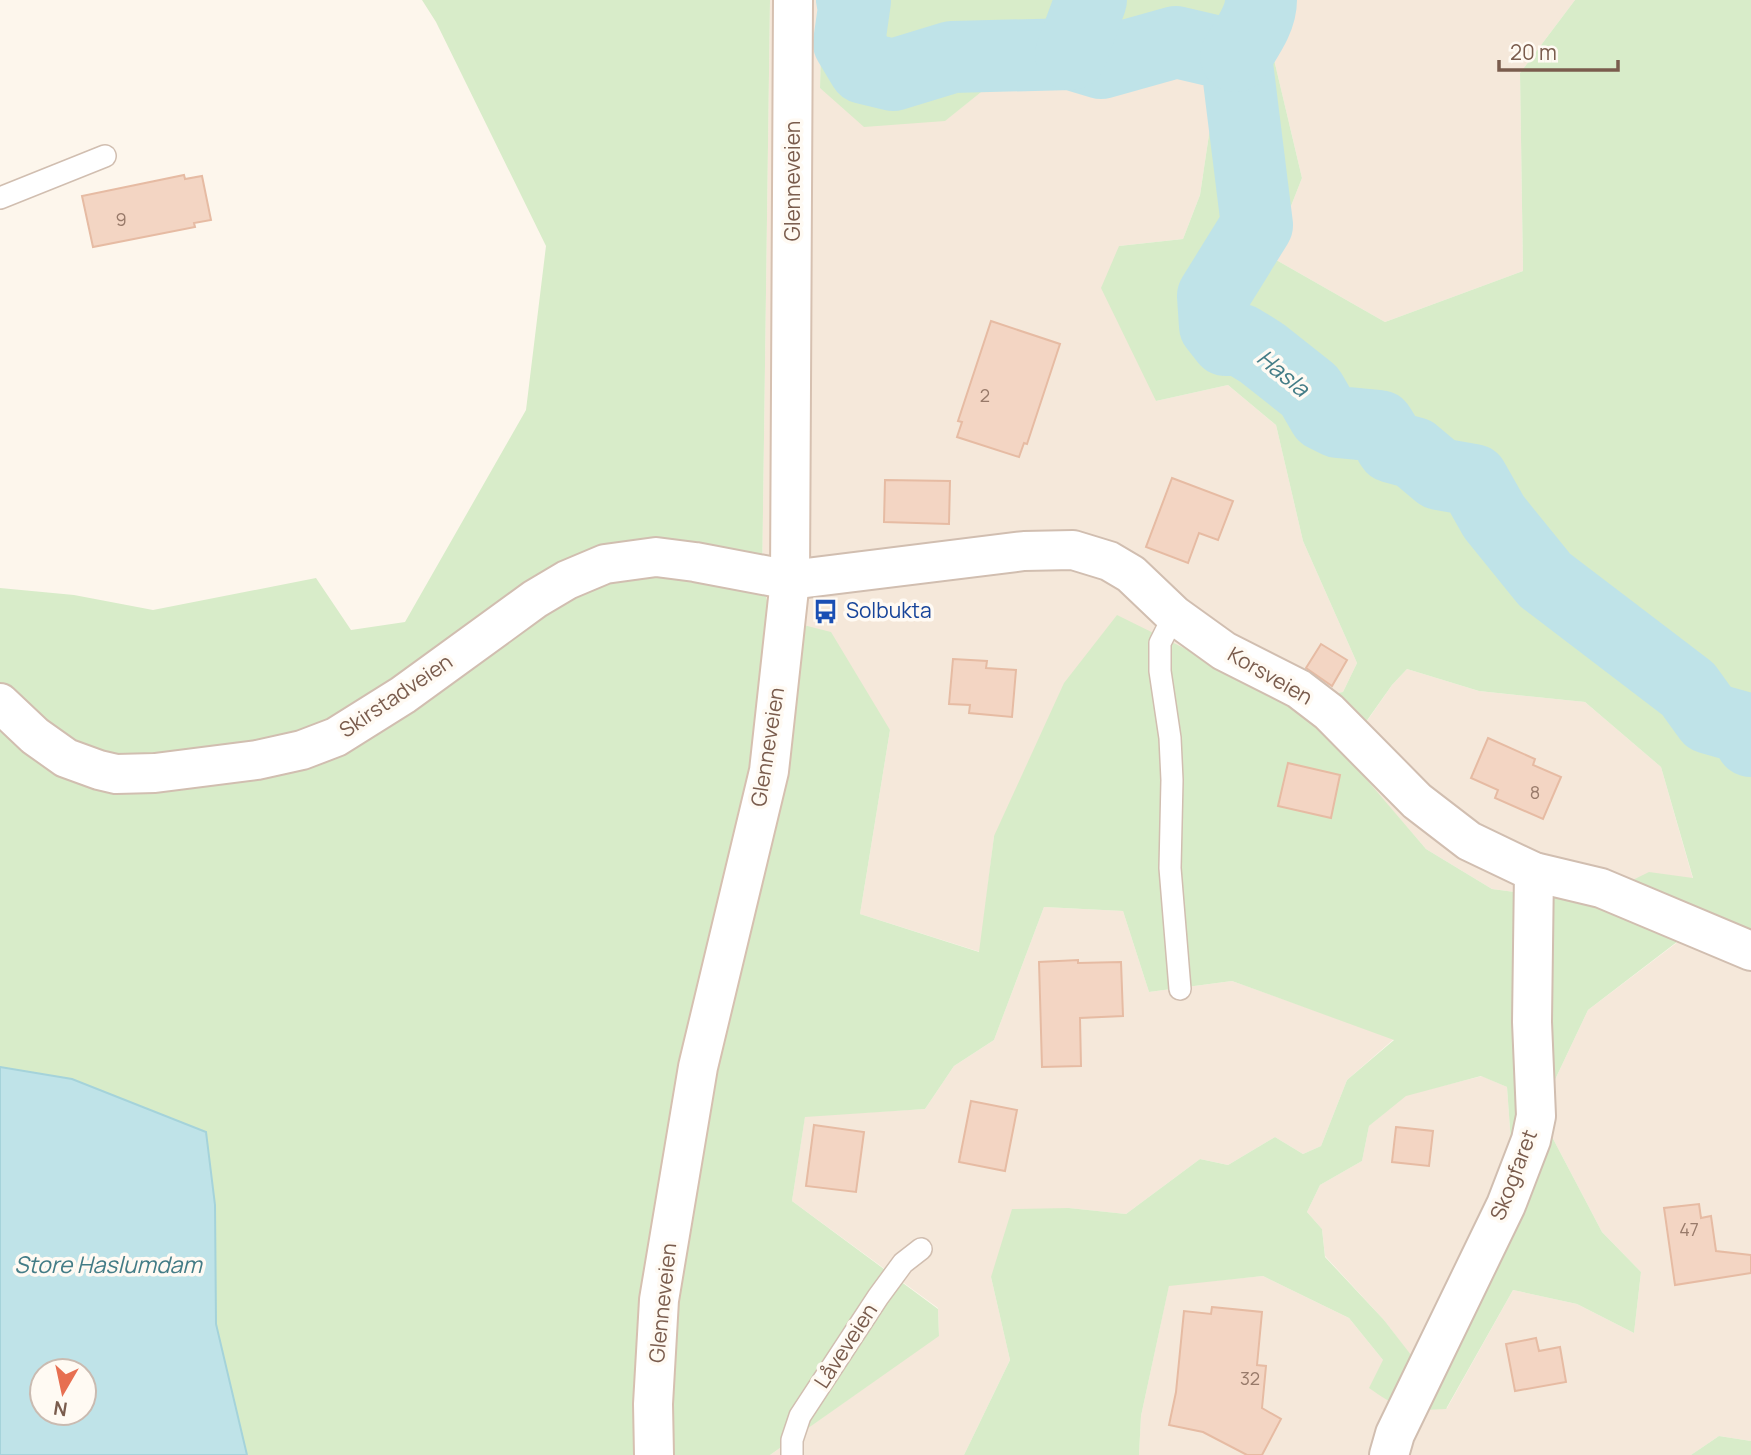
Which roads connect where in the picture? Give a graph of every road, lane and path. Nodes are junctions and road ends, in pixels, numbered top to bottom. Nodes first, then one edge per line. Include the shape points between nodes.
1 (793, 14) edge
2 (105, 156) dead end
3 (0, 198) edge
4 (790, 580) junction
5 (1174, 615) junction
6 (0, 703) edge
7 (1534, 872) junction
8 (1751, 951) edge
9 (1180, 989) dead end
10 (921, 1249) dead end
11 (654, 1455) edge
12 (792, 1455) edge
13 (1389, 1455) edge

1 - 4 street, Glenneveien
2 - 3 lane
4 - 5 street, Korsveien via 1024,551 1073,550 1109,561 1131,574
4 - 6 street, Skirstadveien via 656,557 606,564 535,598 403,695 336,737 257,760 155,773 99,771 66,758
4 - 11 street, Glenneveien via 769,771 698,1067 659,1300
5 - 7 street, Korsveien via 1224,651 1299,689 1329,712 1417,801 1469,841
5 - 9 lane via 1160,643 1160,671 1171,752 1170,868
7 - 8 street, Korsveien via 1601,888
7 - 13 street, Skogfaret via 1536,1116 1531,1140 1506,1205
10 - 12 lane, Låveveien via 878,1297 800,1416

